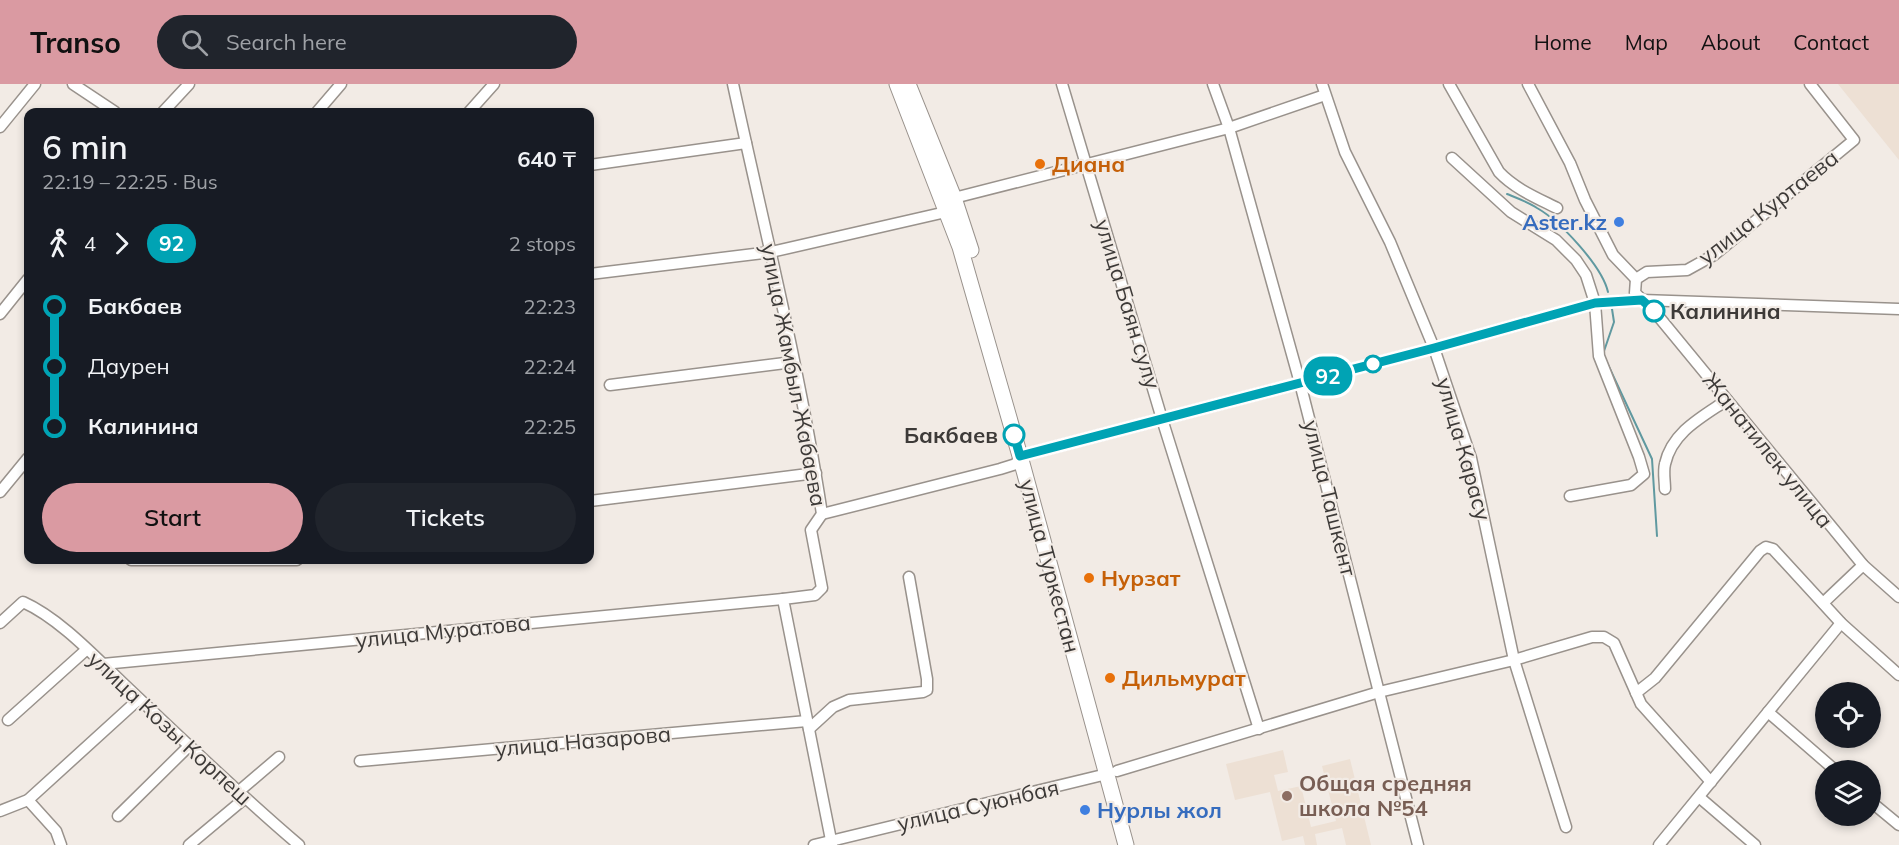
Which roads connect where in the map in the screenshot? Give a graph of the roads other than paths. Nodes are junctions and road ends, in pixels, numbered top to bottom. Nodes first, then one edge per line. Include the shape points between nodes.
1 (35, 84) edge
2 (73, 84) edge
3 (189, 84) edge
4 (341, 84) edge
5 (494, 84) edge
6 (734, 84) edge
7 (897, 84) edge
8 (908, 84) edge
9 (1062, 84) edge
10 (1213, 84) edge
11 (1322, 84) edge
12 (1449, 84) edge
13 (1528, 84) edge
14 (1810, 84) edge
15 (1325, 95) junction
16 (109, 108) edge
17 (168, 108) edge
18 (320, 108) edge
19 (473, 108) edge
20 (0, 127) edge
21 (1228, 128) junction
22 (746, 143) junction
23 (1452, 158) dead end
24 (594, 164) edge
25 (1087, 165) junction
26 (950, 205) junction
27 (1557, 208) dead end
28 (771, 252) junction
29 (594, 274) edge
30 (1636, 279) junction
31 (24, 284) edge
32 (1642, 300) junction
33 (1595, 303) junction
34 (1899, 309) edge
35 (0, 314) edge
36 (1434, 348) junction
37 (793, 362) junction
38 (1300, 383) junction
39 (610, 385) dead end
40 (1727, 400) junction
41 (1162, 419) junction
42 (1025, 455) junction
43 (24, 463) edge
44 (816, 473) junction
45 (1665, 489) dead end
46 (0, 492) edge
47 (1570, 496) dead end
48 (594, 501) edge
49 (822, 514) junction
50 (1863, 565) junction
51 (909, 577) dead end
52 (1899, 597) edge
53 (783, 598) junction
54 (1823, 603) junction
55 (0, 623) edge
56 (1841, 623) junction
57 (86, 650) junction
58 (1514, 660) junction
59 (103, 664) junction
60 (1899, 675) edge
61 (1379, 692) junction
62 (1636, 693) junction
63 (139, 699) junction
64 (1768, 712) junction
65 (8, 720) dead end
66 (808, 725) junction
67 (1259, 729) junction
68 (189, 746) junction
69 (279, 757) dead end
70 (1823, 760) edge
71 (360, 761) dead end
72 (1112, 773) junction
73 (1711, 782) junction
74 (241, 795) junction
75 (1699, 797) junction
76 (28, 800) junction
77 (1881, 810) edge
78 (0, 812) edge
79 (118, 816) dead end
80 (1899, 825) edge
81 (1566, 827) dead end
82 (291, 843) edge
83 (831, 843) edge
84 (61, 845) edge
85 (189, 845) edge
86 (814, 845) edge
87 (1126, 845) edge
88 (1137, 845) edge
89 (1418, 845) edge
90 (1659, 845) edge
91 (1755, 845) edge

1 - 20 street
2 - 16 street
3 - 17 street
4 - 18 street
5 - 19 street
6 - 22 street, улица Жамбыл Жабаева
7 - 26 highway, улица Туркестан
8 - 26 highway, улица Туркестан
9 - 25 street, улица Баян сулу
10 - 21 street, улица Ташкент
11 - 15 street, улица Карасу
12 - 27 street via 1499,172 1519,189
13 - 30 street via 1613,255
14 - 30 street, улица Куртаева via 1854,140 1714,255 1687,270 1647,272
15 - 21 street
15 - 36 street, улица Карасу via 1345,152 1390,242
21 - 25 street
21 - 38 street, улица Ташкент
22 - 24 street
22 - 28 street, улица Жамбыл Жабаева
23 - 33 street via 1511,212 1567,249 1586,275
25 - 26 street
25 - 41 street, улица Баян сулу
26 - 28 street
26 - 42 highway, улица Туркестан via 969,245
28 - 29 street
28 - 37 street, улица Жамбыл Жабаева
30 - 32 street via 1635,293
31 - 35 street
32 - 33 street
32 - 34 street
32 - 40 street, Жанатилек улица
33 - 36 street
33 - 47 street via 1599,356 1644,474 1631,485
36 - 38 street
36 - 58 street, улица Карасу via 1471,459
37 - 39 street
37 - 44 street, улица Жамбыл Жабаева
38 - 41 street
38 - 61 street, улица Ташкент
40 - 45 street via 1681,433 1664,465
40 - 50 street, Жанатилек улица
41 - 42 street
41 - 67 street, улица Баян сулу
42 - 49 street via 1016,464 1000,469
42 - 72 highway, улица Туркестан
43 - 46 street
44 - 48 street
44 - 49 street, улица Жамбыл Жабаева
49 - 53 street, улица Жамбыл Жабаева via 811,530 822,588 815,595
50 - 52 street, Жанатилек улица
50 - 54 street
51 - 66 street via 927,690 849,700
53 - 59 street, улица Муратова
53 - 66 street
54 - 56 street
54 - 62 street via 1773,549 1766,547 1655,678
55 - 57 street, улица Козы Корпеш via 23,602 42,610
56 - 60 street
56 - 64 street
57 - 59 street, улица Козы Корпеш
57 - 65 street
58 - 61 street, улица Суюнбая
58 - 62 street, улица Суюнбая via 1604,637 1618,651
58 - 81 street, улица Карасу
59 - 63 street, улица Козы Корпеш
61 - 67 street, улица Суюнбая
61 - 89 street, улица Ташкент
62 - 73 street via 1641,704
63 - 68 street, улица Козы Корпеш
63 - 76 street
64 - 70 street
64 - 73 street
66 - 71 street, улица Назарова
66 - 83 street
67 - 72 street, улица Суюнбая
68 - 74 street, улица Козы Корпеш
68 - 79 street
69 - 74 street
72 - 83 street, улица Суюнбая
72 - 87 highway, улица Туркестан
72 - 88 highway, улица Туркестан
73 - 75 street
74 - 82 street, улица Козы Корпеш
74 - 85 street
75 - 90 street
75 - 91 street
76 - 78 street
76 - 84 street via 56,831
77 - 80 street
83 - 86 street, улица Суюнбая

